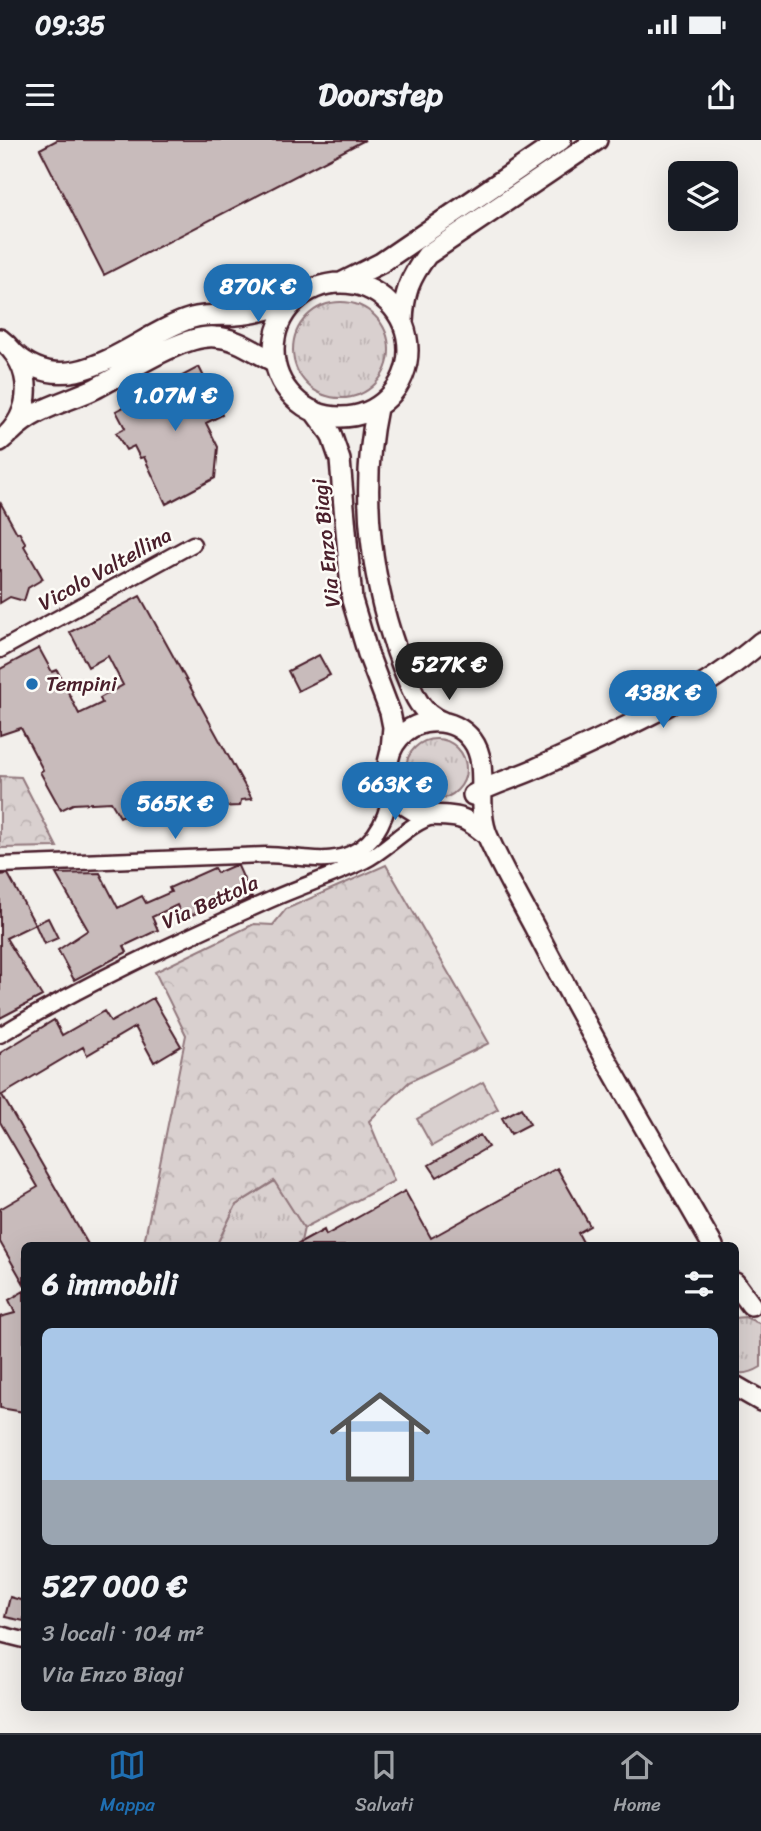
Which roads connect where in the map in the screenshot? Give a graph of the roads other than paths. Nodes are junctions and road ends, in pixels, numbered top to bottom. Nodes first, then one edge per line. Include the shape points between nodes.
1 (561, 140) edge
2 (597, 140) edge
3 (343, 282) junction
4 (293, 302) junction
5 (403, 322) junction
6 (7, 346) edge
7 (275, 362) junction
8 (377, 408) junction
9 (314, 411) junction
10 (5, 436) edge
11 (192, 544) dead end
12 (761, 642) edge
13 (0, 650) edge
14 (444, 722) junction
15 (479, 754) junction
16 (390, 755) junction
17 (534, 769) junction
18 (389, 779) junction
19 (478, 788) junction
20 (440, 815) junction
21 (486, 835) junction
22 (0, 865) edge
23 (0, 1035) edge
24 (711, 1242) edge
25 (739, 1290) edge
26 (749, 1307) edge
27 (761, 1384) edge
28 (739, 1386) edge
29 (739, 1388) edge
30 (761, 1401) edge
31 (0, 1634) edge
32 (21, 1639) edge

1 - 3 street via 381,263
2 - 5 street via 427,255 404,296
3 - 4 street via 313,288
3 - 5 street via 376,292
4 - 6 street via 237,315 193,317 78,372 49,370 25,361
4 - 7 street via 277,330
5 - 8 street via 408,360 402,379
6 - 10 street via 24,372 27,391 23,412
7 - 9 street via 282,383
7 - 10 street via 235,340 197,339 38,411
8 - 9 street via 335,417
8 - 14 street via 370,478 378,587 413,693 428,714
9 - 16 street, Via Enzo Biagi via 331,434 340,460 352,600 390,712
11 - 13 street, Vicolo Valtellina
12 - 17 street via 720,676 682,698
14 - 15 street via 467,734
14 - 16 street via 426,722 409,729
15 - 17 street via 495,768
15 - 19 street
16 - 18 street
17 - 19 street
18 - 20 street via 407,806
18 - 22 street via 388,802 377,831 363,847 338,858 270,855
19 - 20 street via 460,808
19 - 21 street
20 - 21 street via 466,820
20 - 23 street, Via Bettola via 416,823 363,862 137,959
21 - 24 street via 581,1017
25 - 26 street
27 - 28 street
29 - 30 street
31 - 32 street

